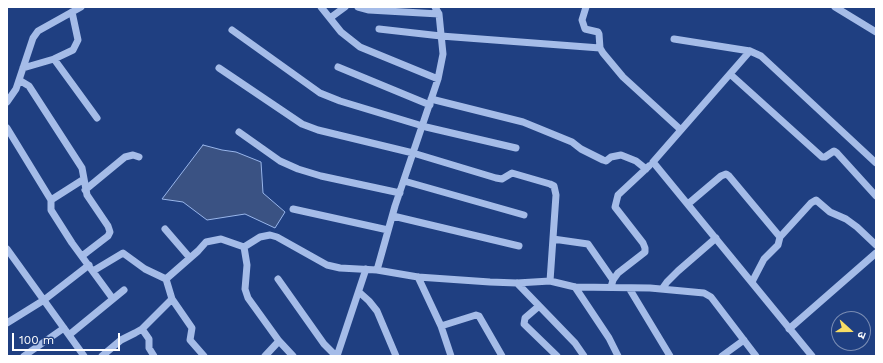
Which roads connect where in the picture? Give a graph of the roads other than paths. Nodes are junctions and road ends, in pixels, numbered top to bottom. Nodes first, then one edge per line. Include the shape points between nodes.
1 (81, 7) edge
2 (321, 7) edge
3 (345, 7) edge
4 (358, 7) edge
5 (435, 7) edge
6 (586, 7) edge
7 (834, 7) edge
8 (72, 12) junction
9 (439, 14) junction
10 (330, 18) junction
11 (379, 29) dead end
12 (232, 30) dead end
13 (876, 32) edge
14 (441, 36) junction
15 (674, 39) dead end
16 (600, 48) junction
17 (750, 51) junction
18 (54, 59) junction
19 (338, 67) dead end
20 (23, 68) junction
21 (219, 68) dead end
22 (730, 74) junction
23 (438, 79) junction
24 (19, 80) junction
25 (7, 102) edge
26 (431, 102) junction
27 (97, 118) dead end
28 (422, 126) junction
29 (7, 128) edge
30 (681, 130) junction
31 (239, 132) dead end
32 (516, 148) dead end
33 (413, 153) junction
34 (139, 157) dead end
35 (653, 162) junction
36 (876, 163) edge
37 (646, 169) junction
38 (84, 179) junction
39 (404, 181) junction
40 (85, 190) junction
41 (400, 193) junction
42 (876, 196) edge
43 (51, 200) junction
44 (688, 204) junction
45 (293, 209) dead end
46 (524, 215) dead end
47 (392, 216) junction
48 (165, 229) dead end
49 (388, 230) junction
50 (780, 237) junction
51 (716, 238) junction
52 (553, 239) junction
53 (876, 245) edge
54 (519, 246) dead end
55 (244, 247) junction
56 (7, 249) edge
57 (876, 253) edge
58 (82, 256) junction
59 (190, 258) junction
60 (91, 268) junction
61 (366, 269) junction
62 (376, 270) junction
63 (418, 277) junction
64 (278, 279) dead end
65 (166, 280) junction
66 (550, 281) junction
67 (752, 282) junction
68 (517, 283) junction
69 (612, 284) junction
70 (575, 287) junction
71 (629, 288) junction
72 (662, 289) junction
73 (124, 290) dead end
74 (358, 292) junction
75 (113, 299) junction
76 (172, 299) junction
77 (44, 300) junction
78 (539, 306) junction
79 (8, 320) edge
80 (441, 326) junction
81 (64, 328) junction
82 (142, 329) junction
83 (789, 329) junction
84 (69, 335) junction
85 (744, 340) junction
86 (279, 341) junction
87 (340, 348) junction
88 (24, 356) edge
89 (84, 356) edge
90 (102, 356) edge
91 (154, 356) edge
92 (204, 356) edge
93 (265, 356) edge
94 (294, 356) edge
95 (336, 356) edge
96 (344, 356) edge
97 (396, 356) edge
98 (451, 356) edge
99 (502, 356) edge
100 (557, 356) edge
101 (584, 356) edge
102 (618, 356) edge
103 (670, 356) edge
104 (722, 356) edge
105 (756, 356) edge
106 (812, 356) edge

1 - 8 street
2 - 10 street
3 - 10 street
4 - 9 street via 369,10
5 - 9 street
6 - 16 street via 582,20 584,29 598,32
7 - 13 street
8 - 18 street via 78,40 73,50
8 - 20 street via 38,31 33,38
9 - 14 street
10 - 23 street via 341,32 360,47
11 - 14 street
12 - 28 street via 320,93
14 - 16 street
14 - 23 street via 443,54
15 - 17 street
16 - 30 street via 623,77
17 - 22 street
17 - 36 street via 761,56
18 - 20 street
18 - 27 street
19 - 26 street
20 - 24 street
21 - 33 street via 302,124
22 - 30 street
22 - 42 street via 822,157 834,151 837,153
23 - 26 street
24 - 25 street
24 - 38 street via 29,86 82,168
26 - 28 street
26 - 37 street via 523,122 572,142 603,160 621,155 636,160
28 - 32 street
28 - 33 street
29 - 43 street
30 - 35 street
31 - 41 street via 280,161 298,169
33 - 39 street
33 - 52 street via 496,178 502,179 512,173 554,186 556,195
34 - 40 street via 133,155 125,158
35 - 37 street
35 - 44 street
37 - 69 street via 618,195 615,207 643,243 645,252 618,273
38 - 40 street
38 - 43 street
39 - 41 street
39 - 46 street
40 - 58 street via 110,232
41 - 47 street
43 - 58 street via 51,210
44 - 50 street via 726,174
44 - 51 street
45 - 49 street
47 - 49 street
47 - 54 street
48 - 59 street
49 - 62 street
50 - 53 street via 816,200 830,212 856,226
50 - 67 street via 778,245 764,259
51 - 67 street
51 - 72 street via 678,271
52 - 66 street
52 - 69 street via 588,244
55 - 59 street via 221,239 214,240 206,242
55 - 61 street via 260,237 270,235 327,265
55 - 86 street via 247,265 244,289
56 - 77 street
57 - 83 street
58 - 60 street
59 - 65 street
60 - 65 street via 123,253
60 - 75 street
60 - 77 street
61 - 62 street
61 - 74 street
62 - 63 street
63 - 68 street
63 - 80 street
64 - 95 street via 324,344
65 - 76 street
66 - 68 street
66 - 70 street
67 - 83 street
68 - 78 street
69 - 70 street
69 - 71 street
70 - 102 street
71 - 72 street
71 - 103 street
72 - 85 street via 698,292 711,297
73 - 75 street
74 - 87 street
74 - 97 street via 377,311
75 - 84 street
76 - 82 street
76 - 92 street via 192,328 190,340
77 - 79 street
77 - 81 street
78 - 100 street via 525,318 524,324
78 - 101 street via 575,343
80 - 98 street
80 - 99 street via 479,316
81 - 84 street
81 - 88 street
82 - 90 street via 121,340
82 - 91 street via 149,339 149,348
83 - 106 street
84 - 89 street
85 - 104 street
85 - 105 street
86 - 93 street
86 - 94 street
87 - 95 street
87 - 96 street

